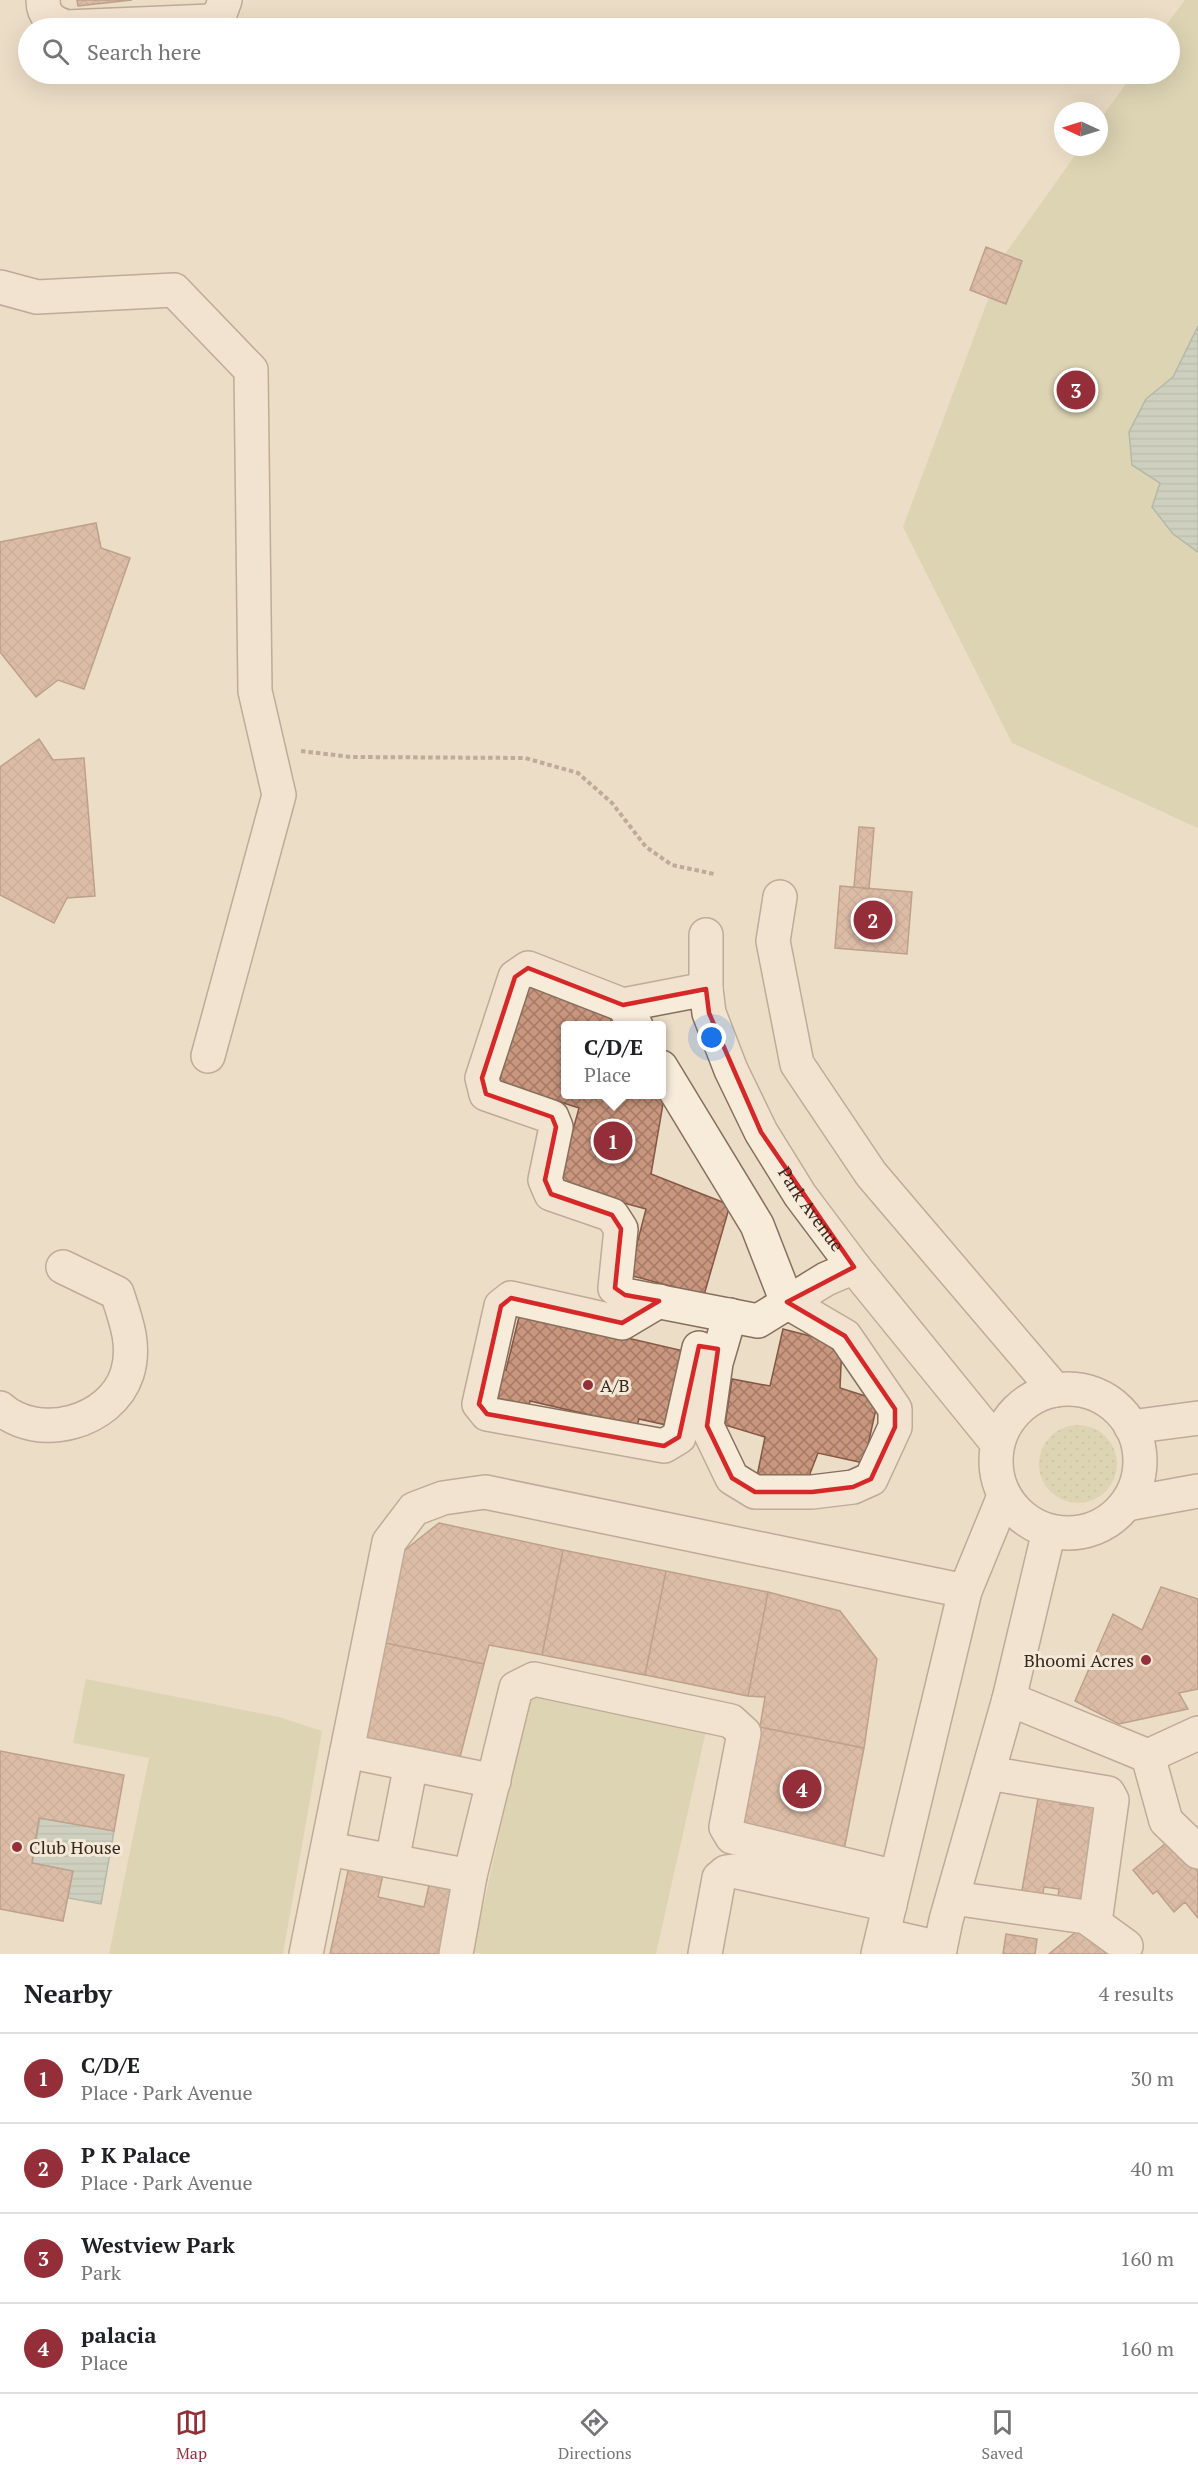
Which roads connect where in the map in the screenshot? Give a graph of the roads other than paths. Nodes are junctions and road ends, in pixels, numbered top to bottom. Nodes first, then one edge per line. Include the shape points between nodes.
1 (43, 0) edge
2 (225, 0) edge
3 (49, 18) edge
4 (215, 18) edge
5 (0, 287) edge
6 (780, 897) dead end
7 (706, 935) dead end
8 (706, 989) junction
9 (629, 1015) edge
10 (207, 1056) dead end
11 (666, 1075) edge
12 (63, 1267) dead end
13 (854, 1267) junction
14 (659, 1301) junction
15 (787, 1302) junction
16 (718, 1313) junction
17 (1055, 1390) junction
18 (0, 1408) edge
19 (1198, 1418) edge
20 (1131, 1427) junction
21 (997, 1443) junction
22 (1198, 1491) edge
23 (1004, 1496) junction
24 (1126, 1504) junction
25 (1049, 1531) junction
26 (965, 1591) junction
27 (1009, 1700) junction
28 (1198, 1733) edge
29 (347, 1751) junction
30 (1148, 1756) junction
31 (411, 1764) junction
32 (988, 1773) junction
33 (494, 1781) junction
34 (328, 1849) junction
35 (1198, 1852) edge
36 (392, 1861) junction
37 (470, 1876) junction
38 (953, 1898) junction
39 (886, 1918) edge
40 (1095, 1922) junction
41 (1126, 1946) dead end
42 (940, 1951) edge
43 (306, 1954) edge
44 (456, 1954) edge
45 (705, 1954) edge

1 - 3 street
2 - 4 street
5 - 10 street via 37,297 174,290 251,370 255,692 279,795
6 - 17 street via 773,941 797,1064 871,1174
7 - 8 street, Park Avenue
8 - 9 street
8 - 13 street, Park Avenue via 716,1032 761,1132 800,1195
9 - 14 street via 528,968 515,977 482,1077 486,1094 552,1117 556,1126 545,1179 551,1194 612,1215 621,1229 615,1288 625,1295
11 - 15 street via 757,1225
12 - 18 street via 117,1293 131,1343 127,1375 114,1398 92,1415 61,1425 29,1424 9,1417
13 - 15 street via 826,1278
13 - 21 street, Park Avenue
14 - 16 street
14 - 16 street via 622,1323 511,1298 501,1306 478,1404 487,1414 664,1446 679,1437
15 - 16 street via 758,1321
15 - 16 street via 845,1336 895,1408 895,1427 871,1479 853,1487 755,1492 732,1478 707,1426 717,1363
17 - 20 street via 1070,1388 1099,1396 1112,1404
17 - 21 street via 1025,1402 1004,1426
19 - 20 street
20 - 24 street via 1140,1458 1134,1489
21 - 23 street via 995,1461
22 - 24 street
23 - 25 street via 1015,1512
23 - 26 street
24 - 25 street via 1115,1517 1084,1532
25 - 27 street
26 - 29 street via 485,1492 443,1498 414,1509 389,1542
26 - 39 street
27 - 30 street
27 - 32 street
28 - 30 street
29 - 31 street
29 - 34 street
30 - 35 street via 1166,1821
31 - 33 street
31 - 36 street
32 - 38 street
32 - 40 street via 1108,1793 1112,1800
33 - 37 street
33 - 39 street via 516,1688 534,1679 731,1721 744,1733 726,1827 732,1837
34 - 36 street
34 - 43 street
36 - 37 street
37 - 44 street
38 - 40 street via 1086,1917
38 - 42 street
39 - 42 street
39 - 45 street via 726,1872 719,1878
40 - 41 street

